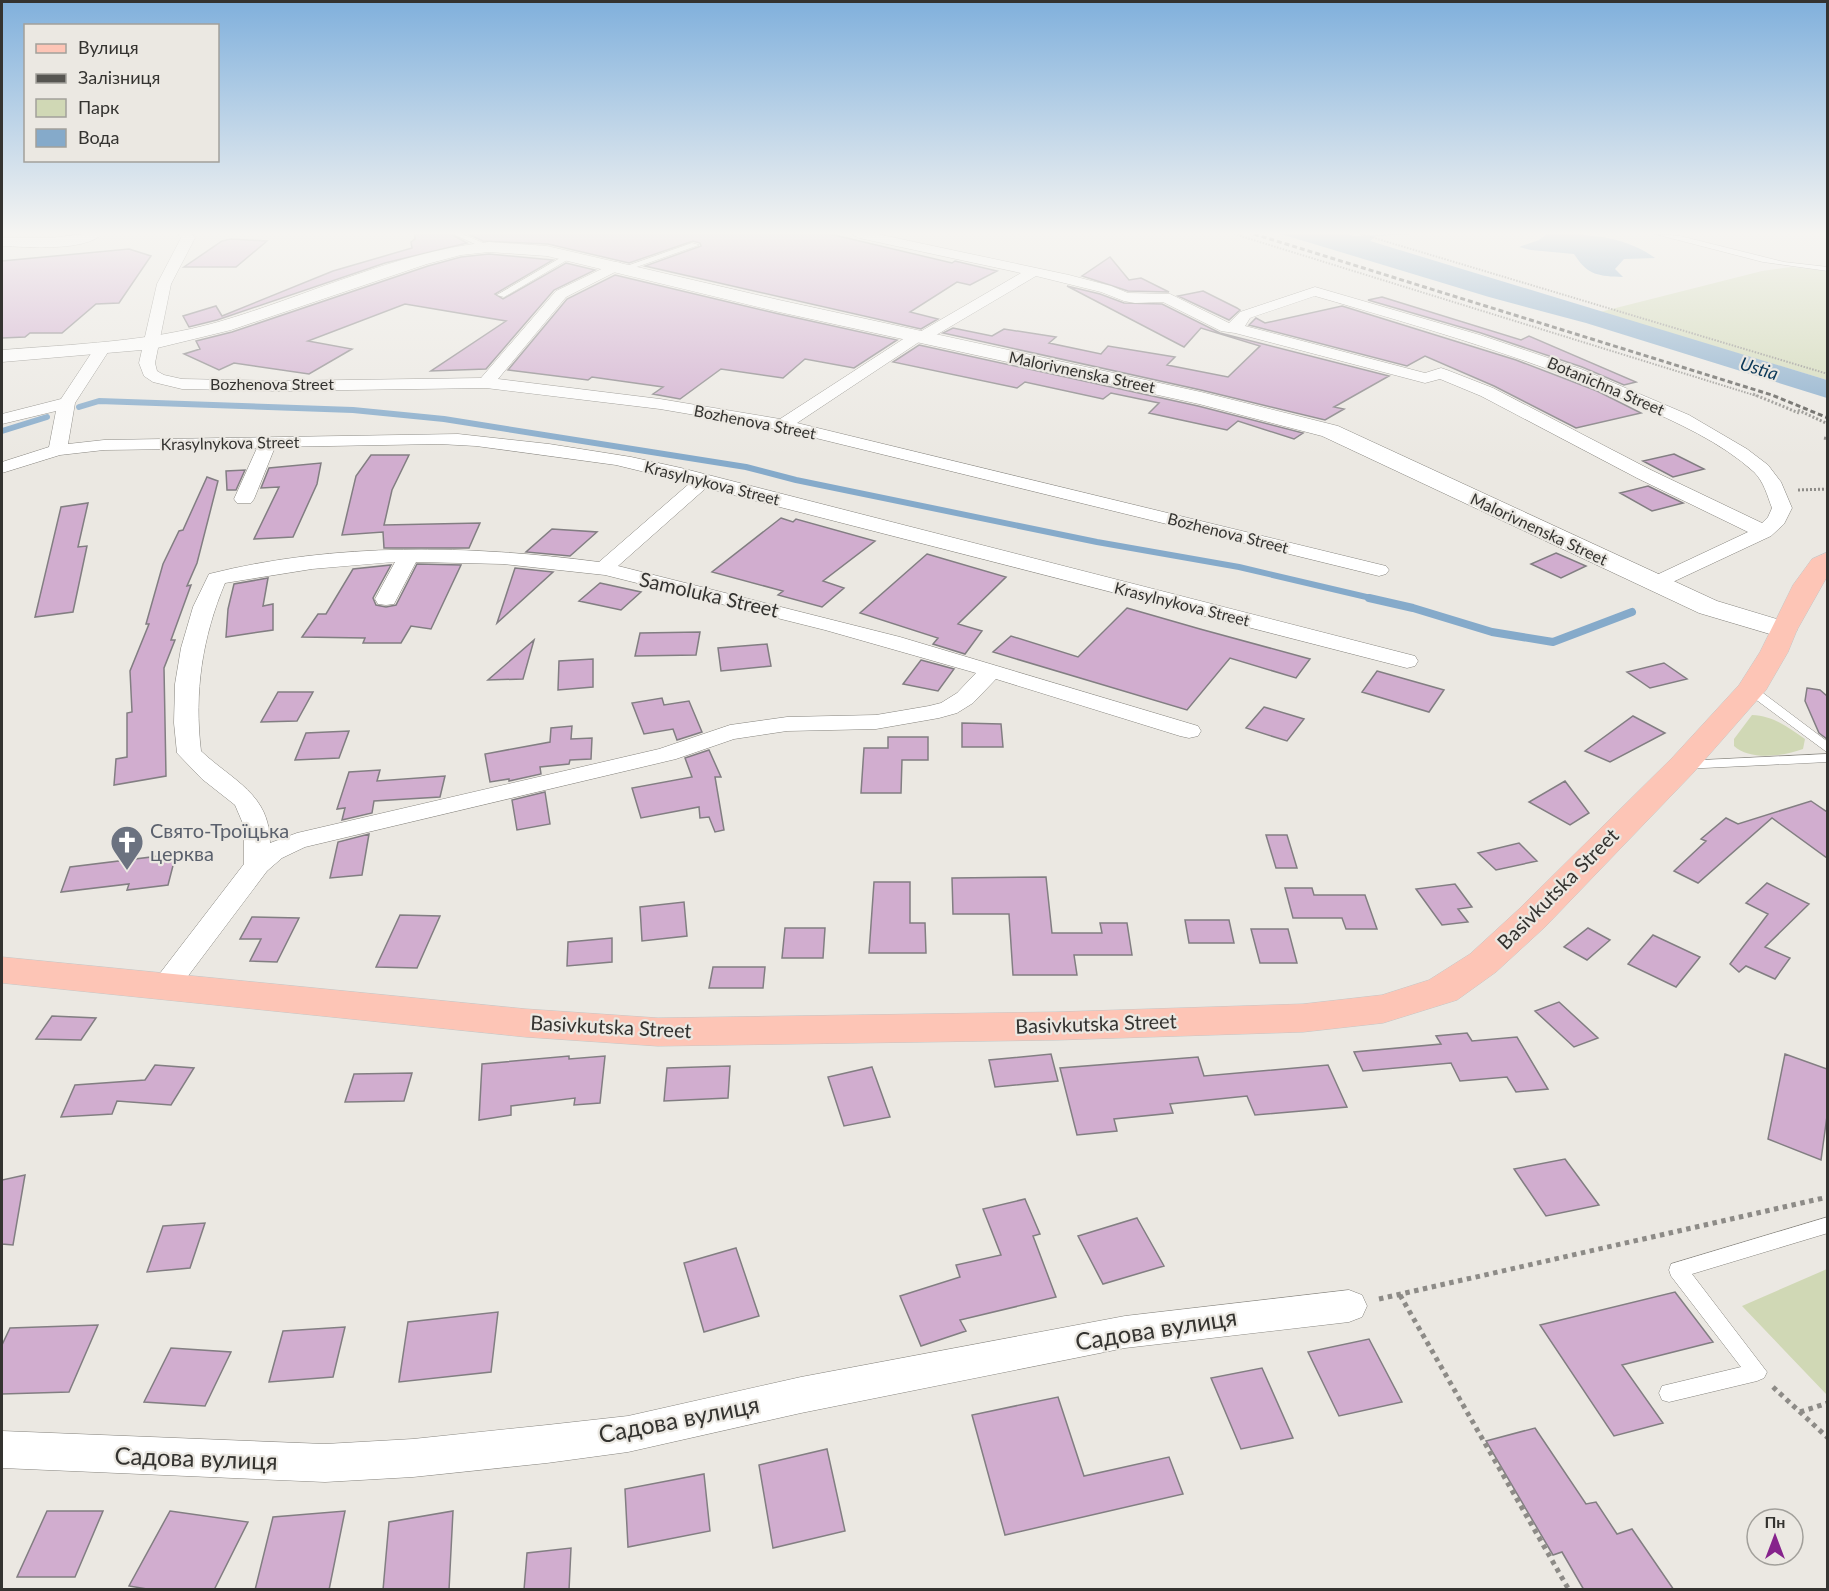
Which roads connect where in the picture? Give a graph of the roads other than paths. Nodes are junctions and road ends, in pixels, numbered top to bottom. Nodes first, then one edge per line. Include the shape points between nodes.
1 (159, 308) edge
2 (277, 308) edge
3 (549, 308) edge
4 (789, 308) edge
5 (969, 308) edge
6 (1187, 308) edge
7 (1265, 308) edge
8 (1374, 308) edge
9 (1235, 328) junction
10 (919, 337) junction
11 (153, 343) junction
12 (102, 349) junction
13 (2, 356) edge
14 (486, 383) junction
15 (67, 403) junction
16 (2, 419) edge
17 (783, 425) junction
18 (268, 442) junction
19 (58, 450) junction
20 (2, 468) edge
21 (703, 481) junction
22 (244, 499) dead end
23 (1764, 532) junction
24 (410, 554) junction
25 (1827, 560) edge
26 (604, 568) junction
27 (1379, 570) dead end
28 (1655, 583) junction
29 (386, 599) dead end
30 (1783, 630) junction
31 (1407, 661) dead end
32 (991, 671) junction
33 (1751, 690) junction
34 (1190, 731) dead end
35 (1827, 749) edge
36 (1827, 758) edge
37 (1683, 765) junction
38 (257, 865) junction
39 (2, 970) edge
40 (166, 985) junction
41 (1827, 1224) edge
42 (1349, 1306) road end
43 (1669, 1393) dead end
44 (2, 1450) edge

1 - 11 street
2 - 11 street, Malorivnenska Street
3 - 14 street
4 - 10 street, Malorivnenska Street
5 - 10 street
6 - 9 street via 1226,328
7 - 9 street, Botanichna Street via 1245,315
8 - 23 street, Botanichna Street via 1575,372 1683,419 1741,453 1761,469 1777,491 1782,508 1777,520
9 - 23 street via 1425,378 1441,374 1487,392
10 - 17 street
10 - 28 street, Malorivnenska Street via 1201,398 1330,431
11 - 12 street, Malorivnenska Street
11 - 14 street, Bozhenova Street via 147,363 150,373 182,384
12 - 13 street, Malorivnenska Street
12 - 15 street
14 - 17 street, Bozhenova Street via 660,404
15 - 16 street
15 - 19 street
17 - 27 street, Bozhenova Street
18 - 19 street, Krasylnykova Street via 104,445
18 - 21 street, Krasylnykova Street via 486,440 622,460
18 - 22 street
19 - 20 street, Krasylnykova Street
21 - 26 street
21 - 31 street, Krasylnykova Street
23 - 28 street
24 - 26 street, Samoluka Street via 504,557
24 - 29 street
24 - 38 street, Samoluka Street via 276,566 216,578 192,648 187,684 189,753 246,801 256,826
25 - 30 main road, Basivkutska Street via 1807,585
26 - 32 street, Samoluka Street via 774,610
28 - 30 street, Malorivnenska Street via 1708,607
30 - 33 main road, Basivkutska Street
32 - 34 street, Samoluka Street
32 - 38 street via 965,698 949,708 876,722 787,724 730,732 602,771 297,841
33 - 35 lane
33 - 37 main road, Basivkutska Street
36 - 37 lane
37 - 40 main road, Basivkutska Street via 1483,963 1443,990 1383,1009 1303,1018 658,1032 526,1023
38 - 40 street
39 - 40 main road, Basivkutska Street
41 - 43 lane via 1678,1270 1757,1372
42 - 44 street, Садова вулиця via 1125,1332 801,1395 628,1434 457,1454 325,1463

